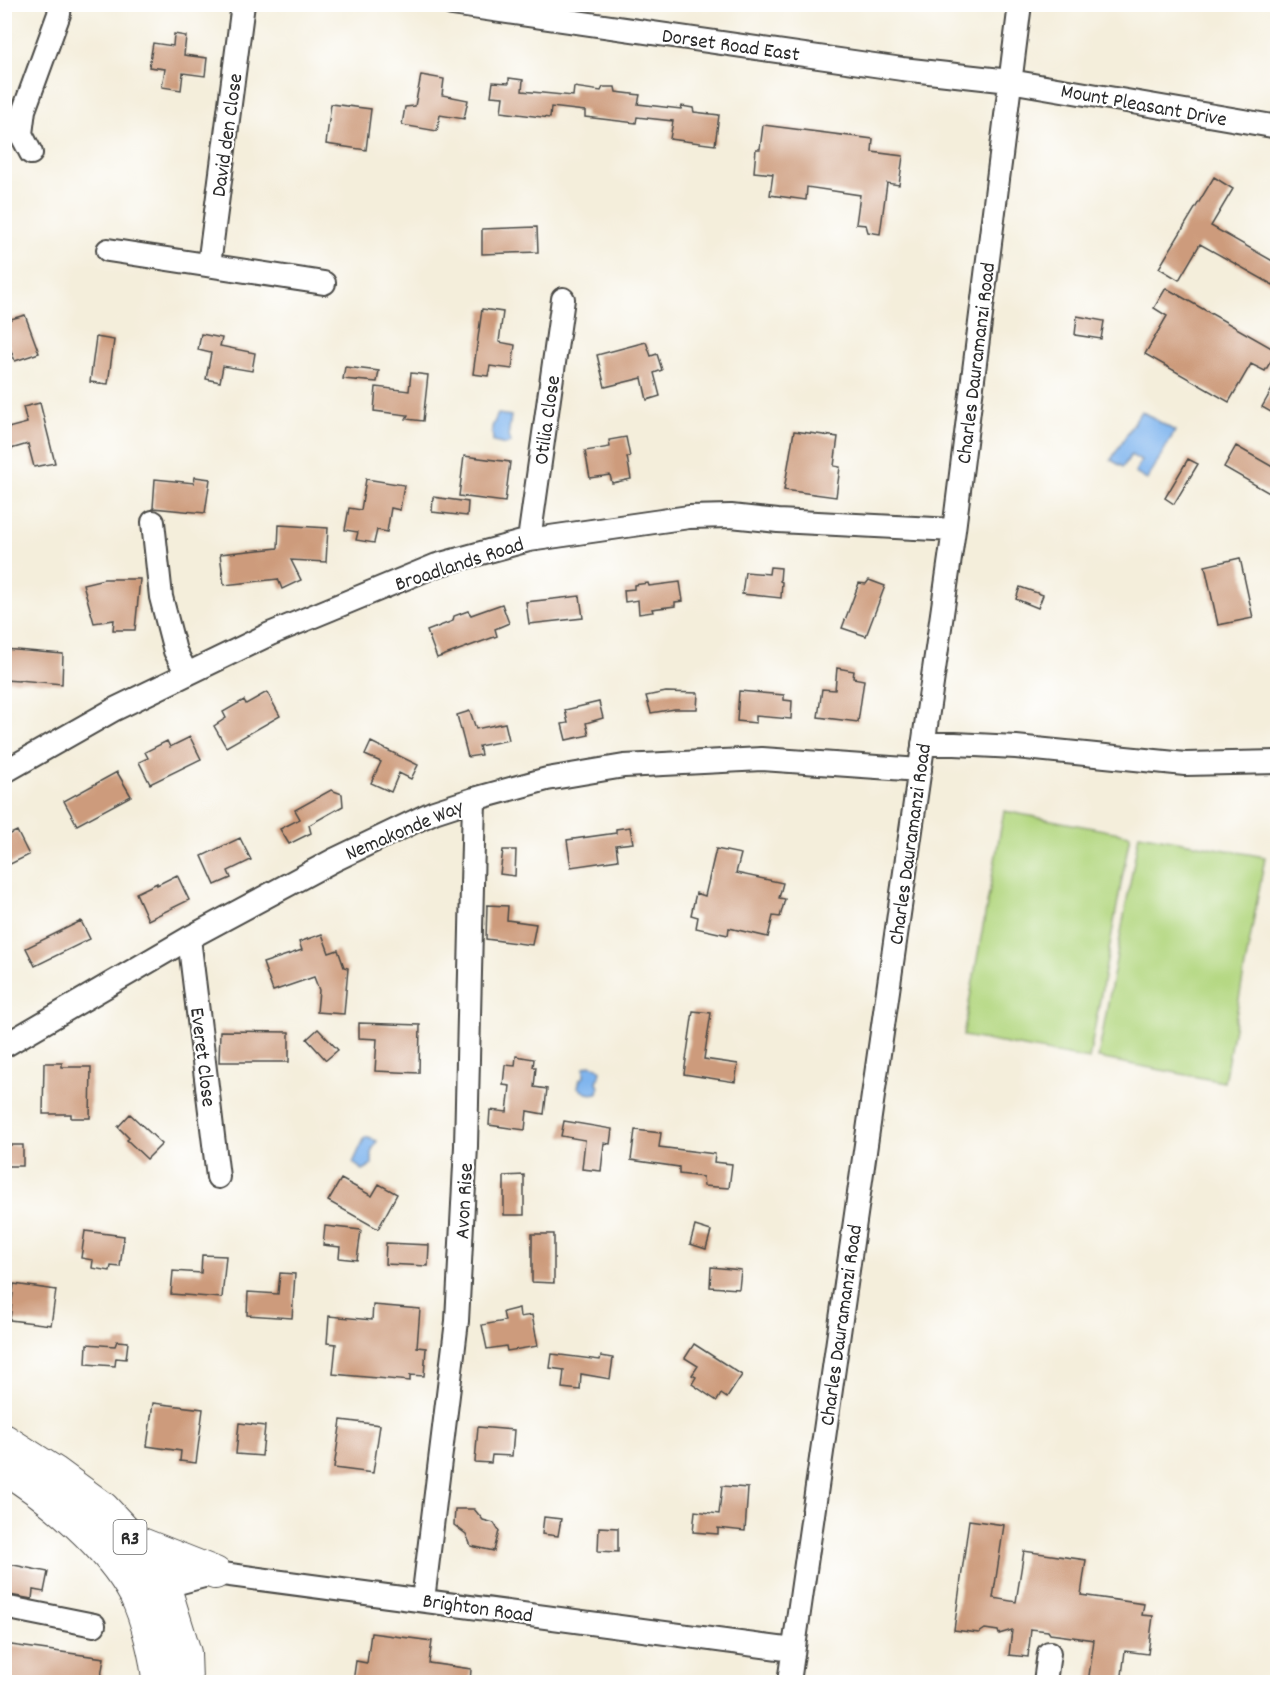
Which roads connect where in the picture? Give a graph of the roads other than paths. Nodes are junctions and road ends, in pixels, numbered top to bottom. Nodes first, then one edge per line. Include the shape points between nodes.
1 (60, 4) edge
2 (243, 4) edge
3 (453, 4) edge
4 (1020, 4) edge
5 (1010, 81) junction
6 (1278, 127) edge
7 (32, 153) dead end
8 (108, 250) dead end
9 (209, 265) junction
10 (324, 283) dead end
11 (563, 299) dead end
12 (153, 522) dead end
13 (954, 530) junction
14 (530, 540) junction
15 (187, 674) junction
16 (923, 744) junction
17 (1278, 762) edge
18 (920, 770) junction
19 (4, 772) edge
20 (474, 800) junction
21 (189, 938) junction
22 (4, 1046) edge
23 (218, 1177) dead end
24 (4, 1440) edge
25 (4, 1468) edge
26 (134, 1541) junction
27 (215, 1573) junction
28 (149, 1590) junction
29 (423, 1600) junction
30 (4, 1607) edge
31 (94, 1624) dead end
32 (793, 1650) junction
33 (1048, 1653) dead end
34 (158, 1683) edge
35 (186, 1683) edge
36 (789, 1683) edge
37 (1044, 1683) edge

1 - 7 street via 24,111 21,134
2 - 9 street, David den Close
3 - 5 street, Dorset Road East
4 - 5 street, Charles Dauramanzi Road
5 - 6 street, Mount Pleasant Drive
5 - 13 street, Charles Dauramanzi Road
8 - 9 street
9 - 10 street
11 - 14 street, Otilia Close
12 - 15 street via 161,597 175,651
13 - 14 street, Broadlands Road via 731,516
13 - 16 street, Charles Dauramanzi Road
14 - 15 street, Broadlands Road via 437,566 270,634
15 - 19 street, Broadlands Road via 115,709
16 - 17 street via 1016,747 1185,764
16 - 18 street, Charles Dauramanzi Road
18 - 20 street, Nemakonde Way via 762,759 624,766 547,779
18 - 32 street, Charles Dauramanzi Road
20 - 21 street, Nemakonde Way via 434,812 334,860
20 - 29 street, Avon Rise via 466,1146 457,1321
21 - 22 street, Nemakonde Way
21 - 23 street, Everet Close
24 - 26 highway, R3 via 103,1508
25 - 28 highway, R3 via 48,1498 102,1549 123,1576
26 - 27 highway
26 - 28 highway, R3
27 - 28 street, Brighton Road
27 - 29 street, Brighton Road
28 - 34 highway, R3 via 150,1638
28 - 35 highway, R3 via 185,1653
29 - 32 street, Brighton Road
30 - 31 street
32 - 36 street, Charles Dauramanzi Road
33 - 37 street

